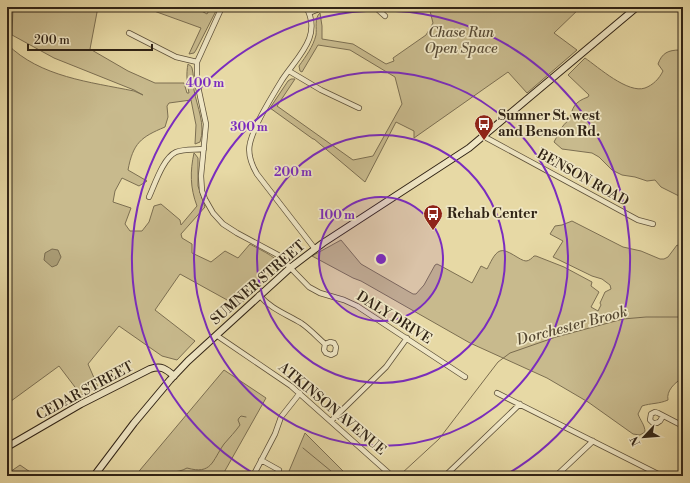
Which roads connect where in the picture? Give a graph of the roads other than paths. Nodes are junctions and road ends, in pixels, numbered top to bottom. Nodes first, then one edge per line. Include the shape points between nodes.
1 (222, 7) edge
2 (306, 7) edge
3 (324, 7) edge
4 (375, 7) edge
5 (636, 7) edge
6 (309, 13) junction
7 (385, 16) dead end
8 (129, 33) dead end
9 (196, 62) junction
10 (289, 71) junction
11 (359, 108) dead end
12 (484, 136) junction
13 (204, 150) junction
14 (149, 197) dead end
15 (653, 224) dead end
16 (315, 249) junction
17 (290, 268) junction
18 (259, 295) junction
19 (216, 336) junction
20 (407, 338) junction
21 (325, 344) dead end
22 (174, 376) junction
23 (466, 377) dead end
24 (300, 393) junction
25 (497, 393) dead end
26 (520, 404) junction
27 (663, 416) dead end
28 (331, 421) junction
29 (683, 426) edge
30 (593, 441) junction
31 (7, 447) edge
32 (261, 460) junction
33 (279, 470) dead end
34 (654, 474) edge
35 (94, 476) edge
36 (252, 476) edge
37 (392, 476) edge
38 (445, 476) edge
39 (556, 476) edge
40 (662, 476) edge

1 - 9 street
2 - 6 street
3 - 6 street
4 - 7 street
5 - 12 main road, SUMNER STREET
6 - 10 street via 312,28 310,38
8 - 9 street via 176,57
9 - 13 street, DALY DRIVE via 196,82 206,124
10 - 11 street
10 - 16 street via 266,105 252,134 249,157 260,178
12 - 15 street, BENSON ROAD via 638,220
12 - 16 main road, SUMNER STREET
13 - 14 street via 172,154
13 - 17 street, DALY DRIVE via 202,191 213,213 232,230 278,255
16 - 17 main road, SUMNER STREET
17 - 18 main road, SUMNER STREET
17 - 20 street, DALY DRIVE via 312,289 353,304
18 - 19 main road, SUMNER STREET
18 - 21 street via 269,305 302,324
19 - 22 main road, SUMNER STREET
19 - 24 street, ATKINSON AVENUE
20 - 23 street, DALY DRIVE
20 - 28 street via 382,371
22 - 31 main road, CEDAR STREET via 163,368 150,369 81,404
22 - 35 main road, SUMNER STREET
24 - 28 street, ATKINSON AVENUE
24 - 32 street via 281,417
25 - 26 street
26 - 30 street
26 - 38 street
27 - 29 street
28 - 37 street, ATKINSON AVENUE
30 - 34 street
30 - 39 street
32 - 33 street
32 - 36 street
34 - 40 street

